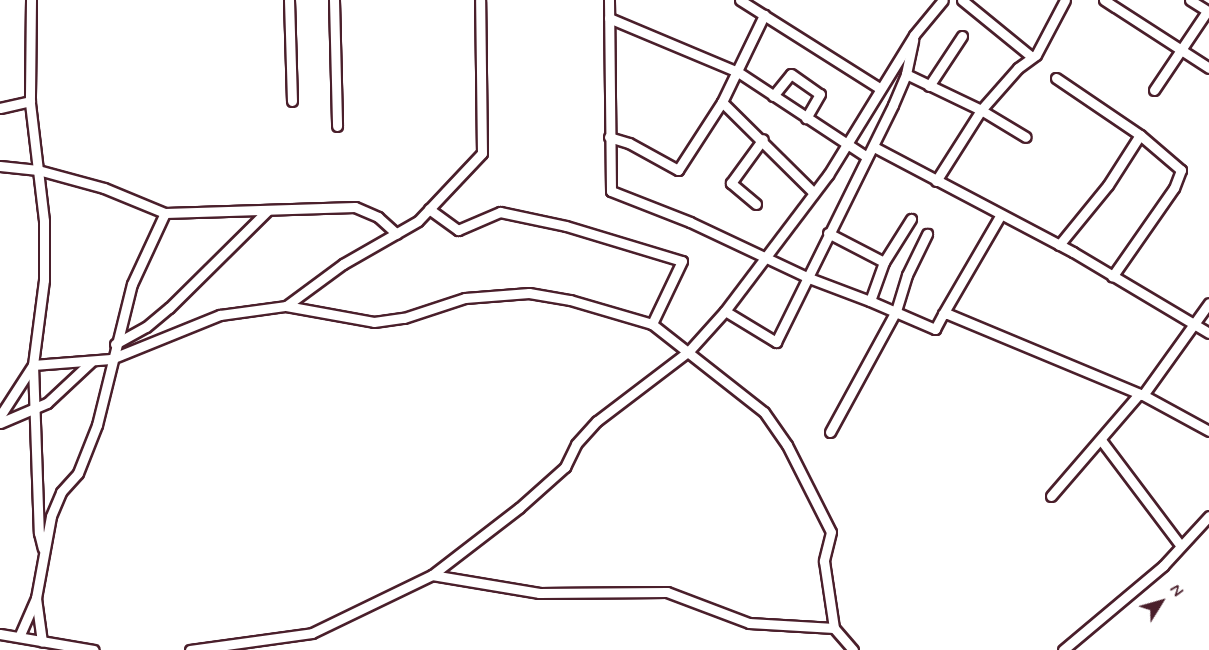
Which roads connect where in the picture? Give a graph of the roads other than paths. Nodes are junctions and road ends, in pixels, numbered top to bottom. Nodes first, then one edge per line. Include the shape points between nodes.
1 (31, 0) edge
2 (289, 0) edge
3 (334, 0) edge
4 (480, 0) edge
5 (609, 0) edge
6 (740, 0) edge
7 (943, 0) edge
8 (962, 0) edge
9 (1065, 0) edge
10 (1104, 0) edge
11 (1190, 0) edge
12 (1208, 12) edge
13 (764, 15) junction
14 (609, 18) junction
15 (914, 35) junction
16 (962, 36) dead end
17 (1180, 50) junction
18 (1032, 57) junction
19 (1209, 68) edge
20 (738, 72) junction
21 (906, 74) junction
22 (1056, 78) dead end
23 (929, 86) junction
24 (879, 88) junction
25 (1154, 90) dead end
26 (773, 96) junction
27 (30, 101) junction
28 (292, 101) dead end
29 (722, 102) junction
30 (0, 108) edge
31 (981, 110) junction
32 (806, 118) junction
33 (337, 126) dead end
34 (1140, 135) junction
35 (609, 137) junction
36 (1026, 137) dead end
37 (763, 139) junction
38 (847, 145) junction
39 (874, 147) junction
40 (867, 157) junction
41 (0, 166) edge
42 (39, 170) junction
43 (936, 181) junction
44 (814, 193) junction
45 (756, 204) dead end
46 (429, 209) junction
47 (268, 210) junction
48 (165, 213) junction
49 (1000, 216) junction
50 (911, 219) dead end
51 (828, 233) junction
52 (397, 234) junction
53 (927, 234) dead end
54 (1059, 245) junction
55 (765, 257) junction
56 (884, 262) junction
57 (1112, 277) junction
58 (809, 278) junction
59 (870, 301) junction
60 (1209, 303) edge
61 (286, 306) junction
62 (725, 310) junction
63 (896, 311) junction
64 (943, 314) junction
65 (652, 324) junction
66 (1193, 325) junction
67 (1209, 333) edge
68 (115, 344) junction
69 (689, 351) junction
70 (111, 359) junction
71 (91, 362) junction
72 (33, 365) junction
73 (1141, 394) junction
74 (35, 409) junction
75 (0, 416) edge
76 (0, 423) edge
77 (1209, 431) edge
78 (830, 432) dead end
79 (1101, 440) junction
80 (1051, 496) dead end
81 (1209, 516) edge
82 (1180, 545) junction
83 (43, 549) junction
84 (432, 574) junction
85 (36, 598) junction
86 (834, 628) junction
87 (0, 634) edge
88 (19, 638) junction
89 (42, 642) junction
90 (94, 650) edge
91 (190, 650) edge
92 (853, 650) edge
93 (1063, 650) edge

1 - 27 street
2 - 28 street
3 - 33 street
4 - 46 street via 482,153
5 - 14 street
6 - 13 street
7 - 15 street
8 - 18 street
9 - 18 street via 1043,44
10 - 17 street
11 - 12 street
12 - 17 street
13 - 20 street
13 - 24 street
14 - 20 street
14 - 35 street
15 - 21 street
15 - 24 street
16 - 23 street
17 - 19 street
17 - 25 street
18 - 31 street
20 - 26 street
20 - 29 street
21 - 23 street
21 - 39 street
22 - 34 street
23 - 31 street
24 - 38 street
26 - 32 street
26 - 32 street via 791,74 820,94
27 - 30 street
27 - 42 street
29 - 35 street via 678,170 630,143
29 - 37 street
31 - 36 street
31 - 43 street
32 - 38 street
34 - 54 street via 1108,185
34 - 57 street via 1178,165 1181,176
35 - 55 street via 611,191
37 - 44 street
37 - 45 street via 731,183
38 - 40 street
38 - 44 street
39 - 40 street
39 - 43 street
40 - 51 street
41 - 42 street
42 - 48 street via 104,188
42 - 72 street via 44,280
43 - 49 street
44 - 55 street
46 - 52 street
46 - 65 street via 458,231 500,212 566,226 682,261
47 - 48 street
47 - 52 street via 355,207 378,217
47 - 68 street via 169,308 146,327
48 - 68 street via 132,284
49 - 54 street
49 - 64 street
50 - 56 street
51 - 56 street
51 - 58 street
52 - 61 street via 344,264
53 - 63 street via 907,275
54 - 57 street
55 - 58 street
55 - 62 street
56 - 59 street
57 - 66 street
58 - 59 street
58 - 62 street via 776,342
59 - 63 street
60 - 66 street
61 - 65 street via 374,322 404,318 465,297 529,293 570,300
61 - 70 street via 220,315
62 - 69 street
63 - 64 street via 935,329
63 - 78 street
64 - 73 street
65 - 69 street
66 - 67 street
66 - 73 street
68 - 70 street
69 - 84 street via 597,421 576,444 565,467 519,508
69 - 86 street via 764,412 815,494 831,532 824,561
70 - 71 street
70 - 83 street via 97,425 78,473 57,499
71 - 72 street
71 - 74 street via 47,403
72 - 74 street
72 - 75 street
73 - 77 street
73 - 79 street
74 - 76 street
74 - 83 street via 39,533
79 - 80 street
79 - 82 street
81 - 82 street
82 - 93 street via 1154,574
83 - 85 street
84 - 86 street via 539,593 668,592 749,623
84 - 91 street via 312,633
85 - 88 street
85 - 89 street
86 - 92 street
87 - 88 street
88 - 89 street
89 - 90 street

